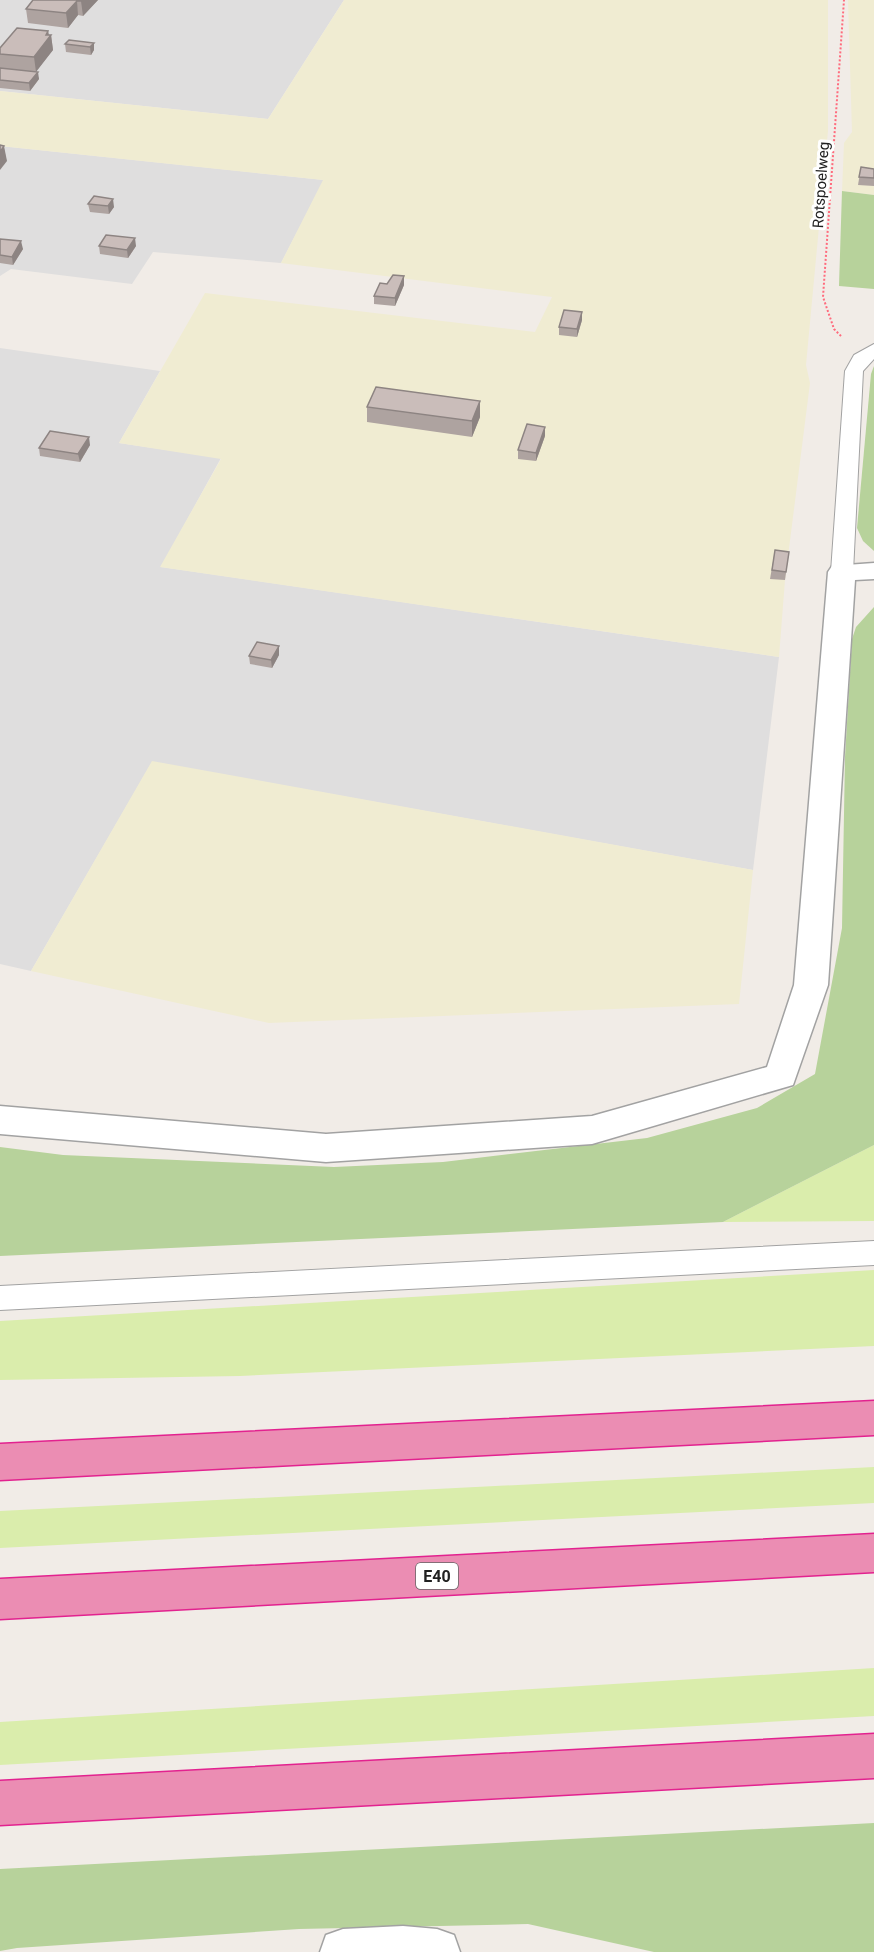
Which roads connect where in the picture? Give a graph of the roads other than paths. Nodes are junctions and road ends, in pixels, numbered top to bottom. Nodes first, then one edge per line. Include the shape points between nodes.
1 (867, 355) edge
2 (858, 571) edge
3 (0, 1120) edge
4 (874, 1253) edge
5 (0, 1298) edge
6 (874, 1418) edge
7 (0, 1462) edge
8 (874, 1553) edge
9 (0, 1599) edge
10 (874, 1756) edge
11 (0, 1803) edge
12 (343, 1952) edge
13 (437, 1952) edge

1 - 2 lane via 854,370
2 - 3 street via 811,985 781,1076 592,1130 326,1148
4 - 5 lane
6 - 7 highway
8 - 9 highway, E40
10 - 11 highway
12 - 13 street

